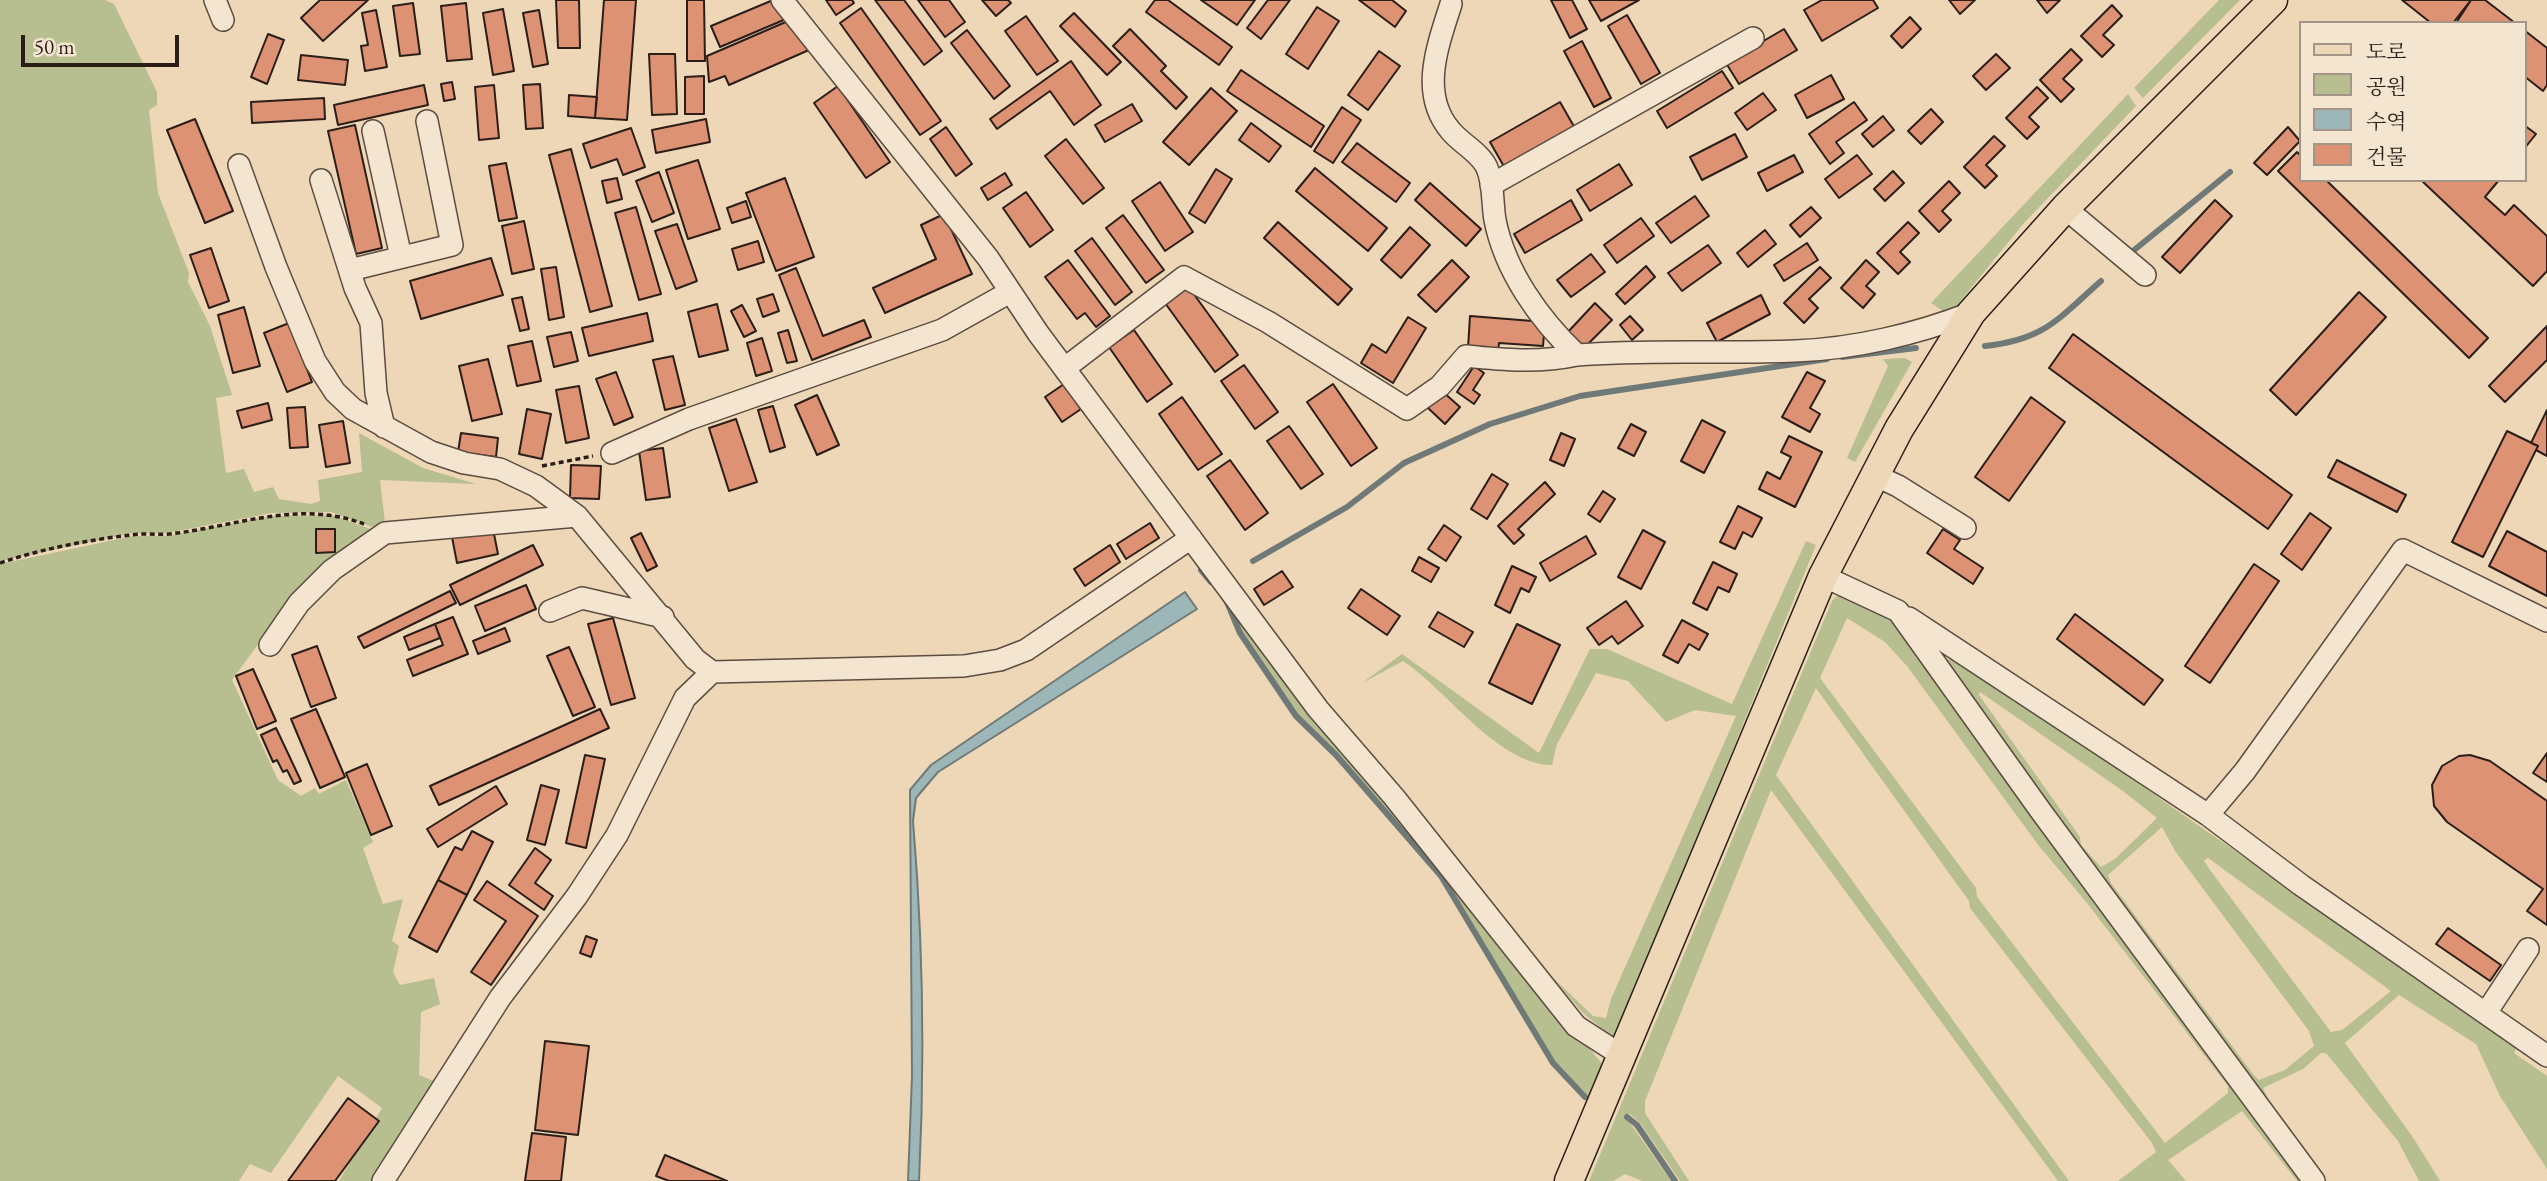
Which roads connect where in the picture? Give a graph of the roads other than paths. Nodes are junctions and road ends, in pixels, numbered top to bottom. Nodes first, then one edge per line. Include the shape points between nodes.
1 (215, 0) edge
2 (782, 0) edge
3 (2273, 0) edge
4 (1451, 4) dead end
5 (223, 20) dead end
6 (1753, 38) dead end
7 (427, 121) dead end
8 (373, 131) dead end
9 (239, 165) dead end
10 (321, 180) dead end
11 (1491, 186) junction
12 (2065, 208) junction
13 (401, 257) junction
14 (350, 270) junction
15 (2145, 275) dead end
16 (1010, 292) junction
17 (1971, 313) junction
18 (1577, 355) junction
19 (1065, 368) junction
20 (384, 426) junction
21 (612, 453) road end
22 (1874, 475) junction
23 (577, 516) junction
24 (1965, 528) dead end
25 (1191, 538) junction
26 (1823, 576) junction
27 (551, 611) dead end
28 (1898, 611) junction
29 (663, 617) junction
30 (2547, 621) edge
31 (270, 645) dead end
32 (712, 673) junction
33 (2208, 815) junction
34 (2528, 948) dead end
35 (2486, 1013) junction
36 (1622, 1055) junction
37 (2547, 1056) edge
38 (383, 1181) edge
39 (1569, 1181) edge
40 (2314, 1181) edge

1 - 5 street
2 - 16 street via 930,183
3 - 12 main road
4 - 11 street via 1433,67 1434,95 1438,113 1450,131 1486,165
6 - 11 street
7 - 13 street via 452,244
8 - 13 street
9 - 20 street via 315,361 352,409
10 - 14 street
11 - 18 street via 1503,249 1532,303
12 - 15 street
12 - 17 main road
13 - 14 street
14 - 20 street via 371,323 376,393
16 - 19 street
16 - 21 street via 942,330 689,419
17 - 18 street via 1886,338 1798,351 1634,350
17 - 22 main road
18 - 19 street via 1517,361 1466,356 1440,386 1407,409 1268,322 1184,277
19 - 25 street
20 - 23 street via 431,452 536,486
22 - 24 street
22 - 26 main road
23 - 29 street
23 - 31 street via 385,533 332,570 299,603
25 - 32 street via 1026,650 1000,660 964,666
25 - 36 street via 1318,709 1576,1026
26 - 28 street
26 - 36 main road
27 - 29 street via 582,597
28 - 33 street
28 - 40 street
29 - 32 street via 695,659
30 - 33 street via 2403,550 2245,771
32 - 38 street via 685,698 617,835 500,998
33 - 35 street
34 - 35 street
35 - 37 street
36 - 39 main road

